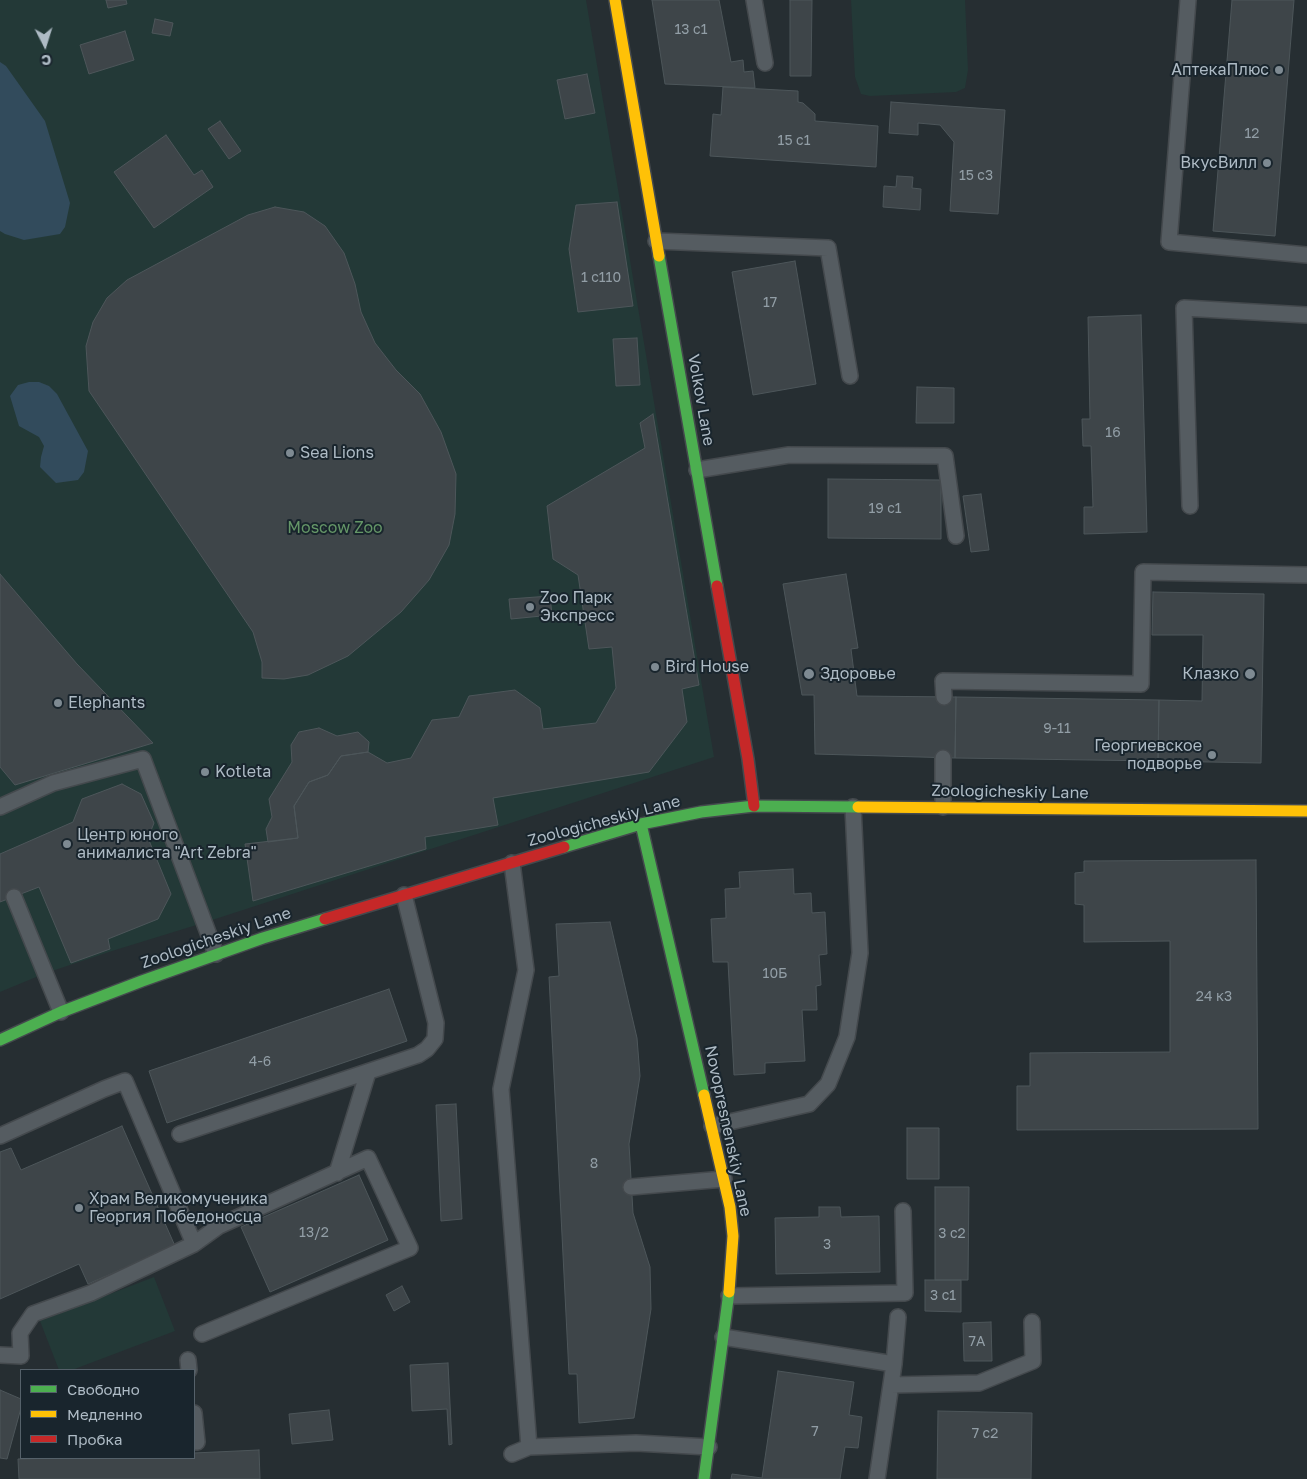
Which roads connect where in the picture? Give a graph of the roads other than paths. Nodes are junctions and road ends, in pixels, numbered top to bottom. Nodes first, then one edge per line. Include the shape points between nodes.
1 (616, 0) edge
2 (754, 0) edge
3 (1188, 0) edge
4 (766, 63) dead end
5 (656, 241) junction
6 (1307, 255) edge
7 (1307, 315) edge
8 (850, 376) dead end
9 (696, 470) junction
10 (1190, 506) dead end
11 (956, 536) dead end
12 (1307, 575) edge
13 (944, 697) dead end
14 (943, 758) dead end
15 (754, 806) junction
16 (0, 807) edge
17 (853, 807) junction
18 (943, 807) junction
19 (1307, 811) edge
20 (641, 824) junction
21 (512, 863) junction
22 (404, 895) junction
23 (14, 897) dead end
24 (216, 954) junction
25 (61, 1012) junction
26 (0, 1040) edge
27 (368, 1072) junction
28 (712, 1126) junction
29 (180, 1134) dead end
30 (0, 1136) edge
31 (337, 1173) junction
32 (724, 1178) junction
33 (631, 1187) dead end
34 (903, 1211) dead end
35 (194, 1244) junction
36 (729, 1296) junction
37 (898, 1317) dead end
38 (1032, 1322) dead end
39 (202, 1334) dead end
40 (723, 1337) junction
41 (0, 1355) edge
42 (22, 1363) edge
43 (894, 1364) junction
44 (891, 1385) junction
45 (195, 1423) edge
46 (195, 1442) edge
47 (709, 1446) junction
48 (529, 1447) junction
49 (512, 1454) dead end
50 (704, 1479) edge
51 (877, 1479) edge

1 - 5 street, Volkov Lane
2 - 4 lane
3 - 6 lane via 1169,242
5 - 8 lane via 828,248
5 - 9 street, Volkov Lane
7 - 10 lane via 1184,308
9 - 11 lane via 789,454 945,456
9 - 15 street, Volkov Lane
12 - 13 lane via 1143,572 1141,684 943,681
14 - 18 lane
15 - 17 street, Zoologicheskiy Lane
15 - 20 street, Zoologicheskiy Lane via 700,812
16 - 24 lane via 53,784 143,759
17 - 18 street, Zoologicheskiy Lane
17 - 28 lane via 860,953 847,1036 828,1084 809,1104
18 - 19 street, Zoologicheskiy Lane
20 - 21 street, Zoologicheskiy Lane
20 - 28 street, Novopresnenskiy Lane
21 - 22 street, Zoologicheskiy Lane
21 - 48 lane via 526,970 501,1090
22 - 24 street, Zoologicheskiy Lane
22 - 27 lane via 436,1023 435,1039 418,1055
23 - 25 lane
24 - 25 street, Zoologicheskiy Lane
25 - 26 street, Zoologicheskiy Lane
27 - 29 lane
27 - 31 lane
28 - 32 street, Novopresnenskiy Lane
30 - 35 lane via 125,1081
31 - 35 lane via 219,1226
31 - 39 lane via 368,1158 410,1248
32 - 33 lane
32 - 36 street, Novopresnenskiy Lane via 733,1236
34 - 36 lane via 904,1293
35 - 42 lane via 91,1293 32,1314 20,1333
36 - 40 street, Novopresnenskiy Lane
37 - 43 lane
38 - 44 lane via 1034,1361 979,1383
40 - 43 lane
40 - 47 street, Novopresnenskiy Lane
41 - 42 lane
43 - 44 lane
44 - 51 lane
45 - 46 lane
47 - 48 lane via 636,1443
47 - 50 street, Novopresnenskiy Lane
48 - 49 lane

